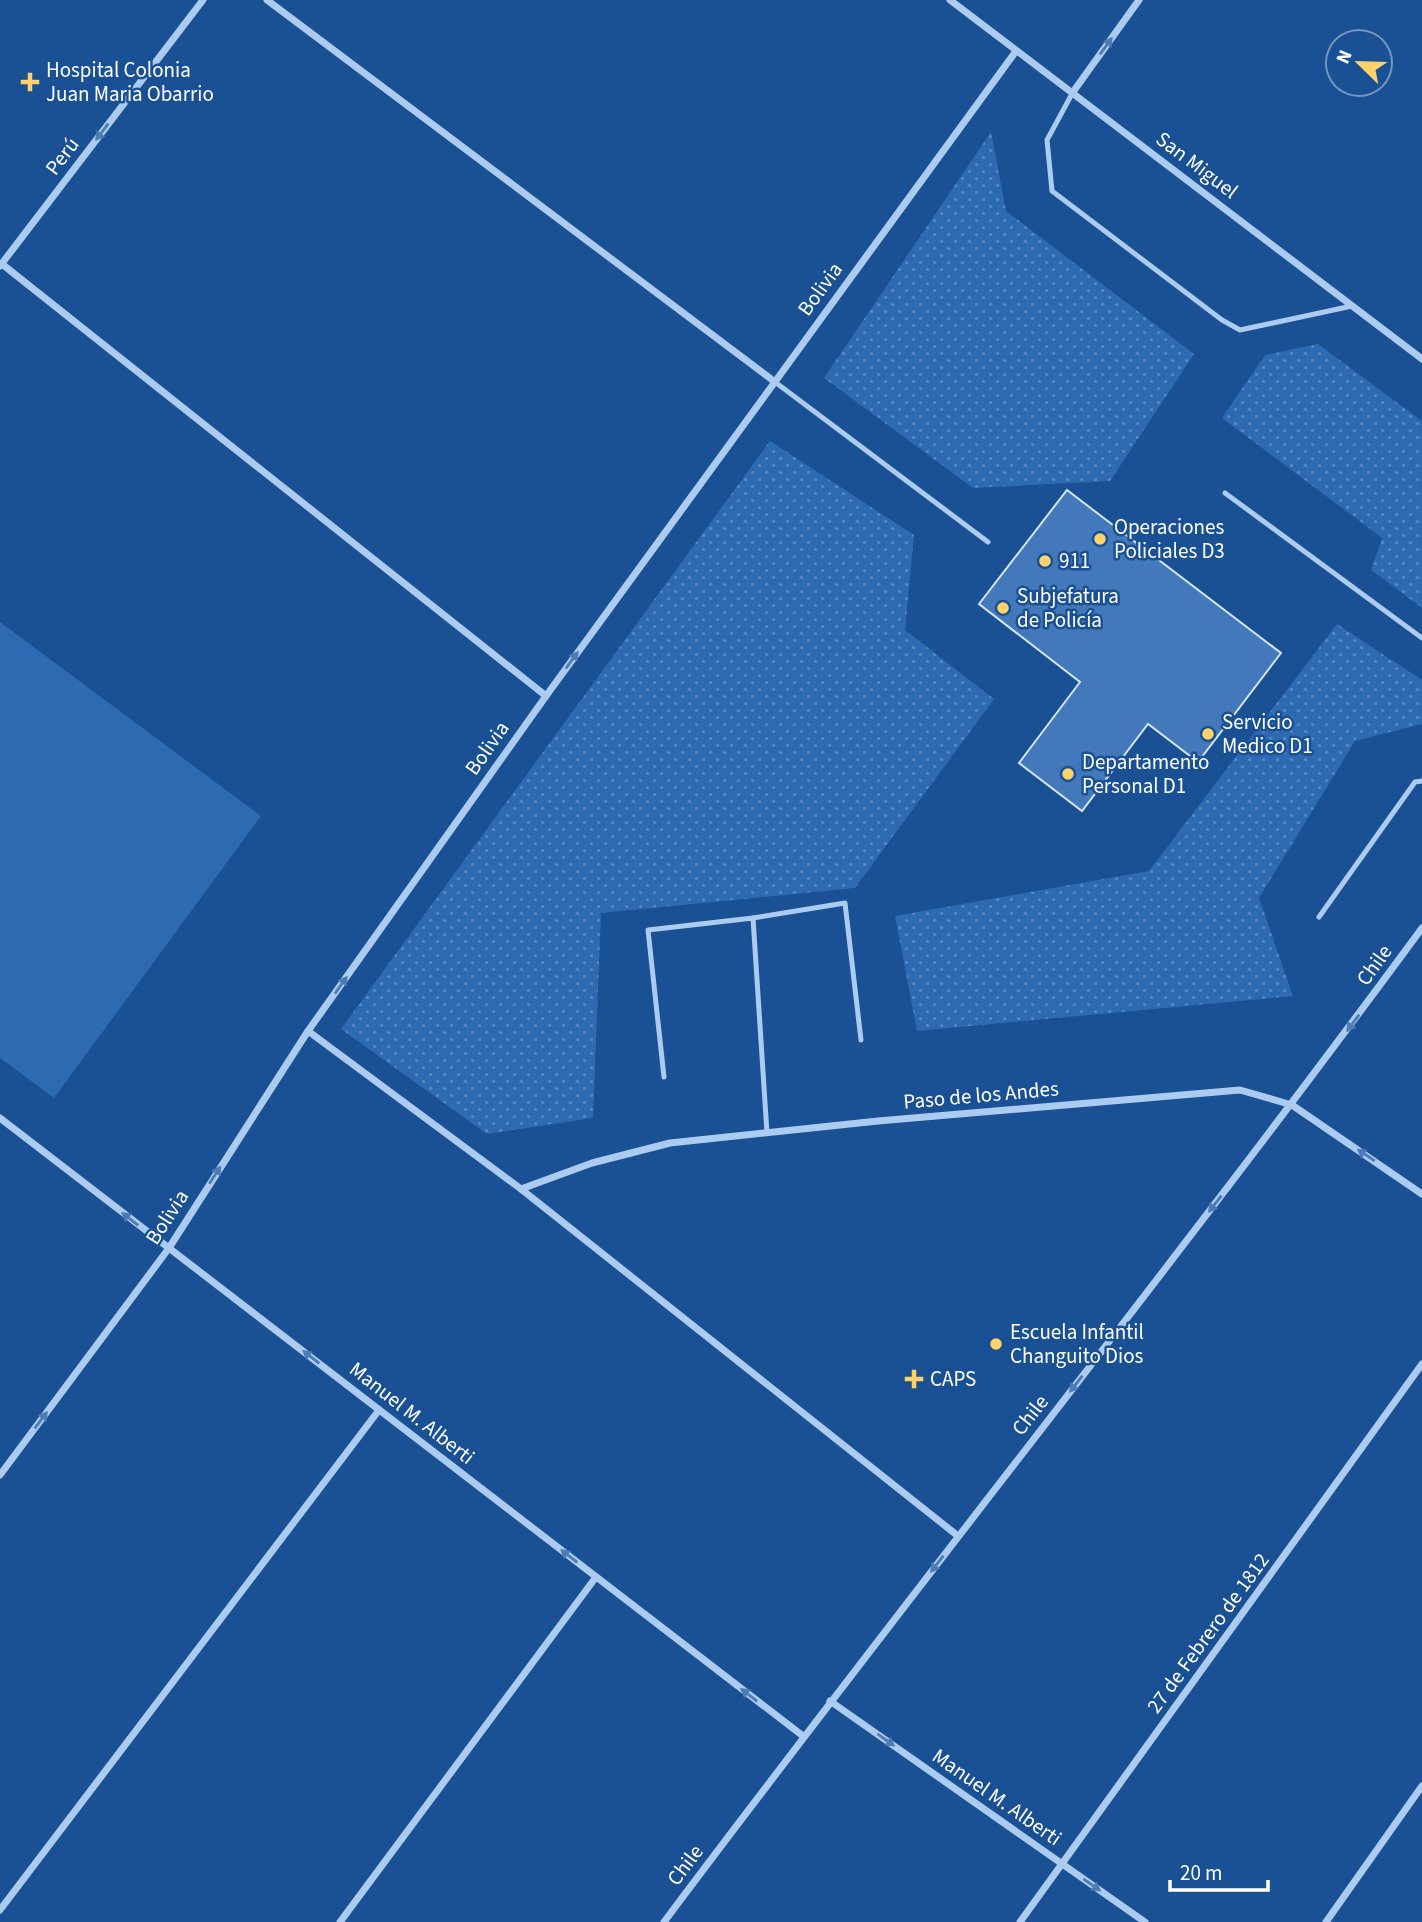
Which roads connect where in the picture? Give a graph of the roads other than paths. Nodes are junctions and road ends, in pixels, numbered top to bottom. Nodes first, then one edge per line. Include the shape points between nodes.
1 (203, 0) edge
2 (267, 0) edge
3 (950, 0) edge
4 (1139, 0) edge
5 (1016, 51) junction
6 (1073, 93) junction
7 (1, 265) edge
8 (1352, 306) junction
9 (1422, 359) edge
10 (775, 382) junction
11 (1225, 493) dead end
12 (988, 542) dead end
13 (1422, 638) edge
14 (546, 695) junction
15 (1422, 781) edge
16 (1319, 917) dead end
17 (753, 918) junction
18 (1422, 928) edge
19 (308, 1031) junction
20 (861, 1040) dead end
21 (664, 1077) dead end
22 (1292, 1105) junction
23 (0, 1118) edge
24 (766, 1133) junction
25 (521, 1189) junction
26 (1422, 1194) edge
27 (169, 1248) junction
28 (1422, 1364) edge
29 (379, 1410) junction
30 (0, 1475) edge
31 (958, 1536) junction
32 (596, 1577) junction
33 (830, 1701) junction
34 (803, 1736) junction
35 (1422, 1786) edge
36 (1063, 1865) junction
37 (0, 1910) edge
38 (340, 1922) edge
39 (664, 1922) edge
40 (1020, 1922) edge
41 (1145, 1922) edge
42 (1326, 1922) edge

1 -> 7 street, Perú
2 - 10 street
3 - 5 street, San Miguel
6 -> 4 street
5 - 6 street, San Miguel
5 - 10 street, Bolivia
6 - 8 street, San Miguel
6 - 8 lane via 1047,140 1052,191 1240,330
7 - 14 street
8 - 9 street, San Miguel
10 - 12 lane
14 -> 10 street, Bolivia
11 - 13 lane
19 -> 14 street, Bolivia
15 - 16 lane via 1415,782
17 - 20 lane via 845,903
17 - 21 lane via 648,930
17 - 24 lane
18 -> 22 street, Chile
19 - 25 street
27 -> 19 street, Bolivia
22 - 24 street, Paso de los Andes via 1240,1090
26 -> 22 street, Paso de los Andes
22 -> 31 street, Chile
27 -> 23 street, Manuel M. Alberti
24 - 25 street, Paso de los Andes via 670,1143 592,1163
25 - 31 street
29 -> 27 street, Manuel M. Alberti
30 -> 27 street, Bolivia
28 - 36 street, 27 de Febrero de 1812
32 -> 29 street, Manuel M. Alberti
29 - 37 street
31 -> 33 street, Chile
34 -> 32 street, Manuel M. Alberti
32 - 38 street
33 - 34 street, Chile
33 -> 36 street, Manuel M. Alberti
34 - 39 street, Chile
35 - 42 street
36 - 40 street, 27 de Febrero de 1812
36 -> 41 street, Manuel M. Alberti

